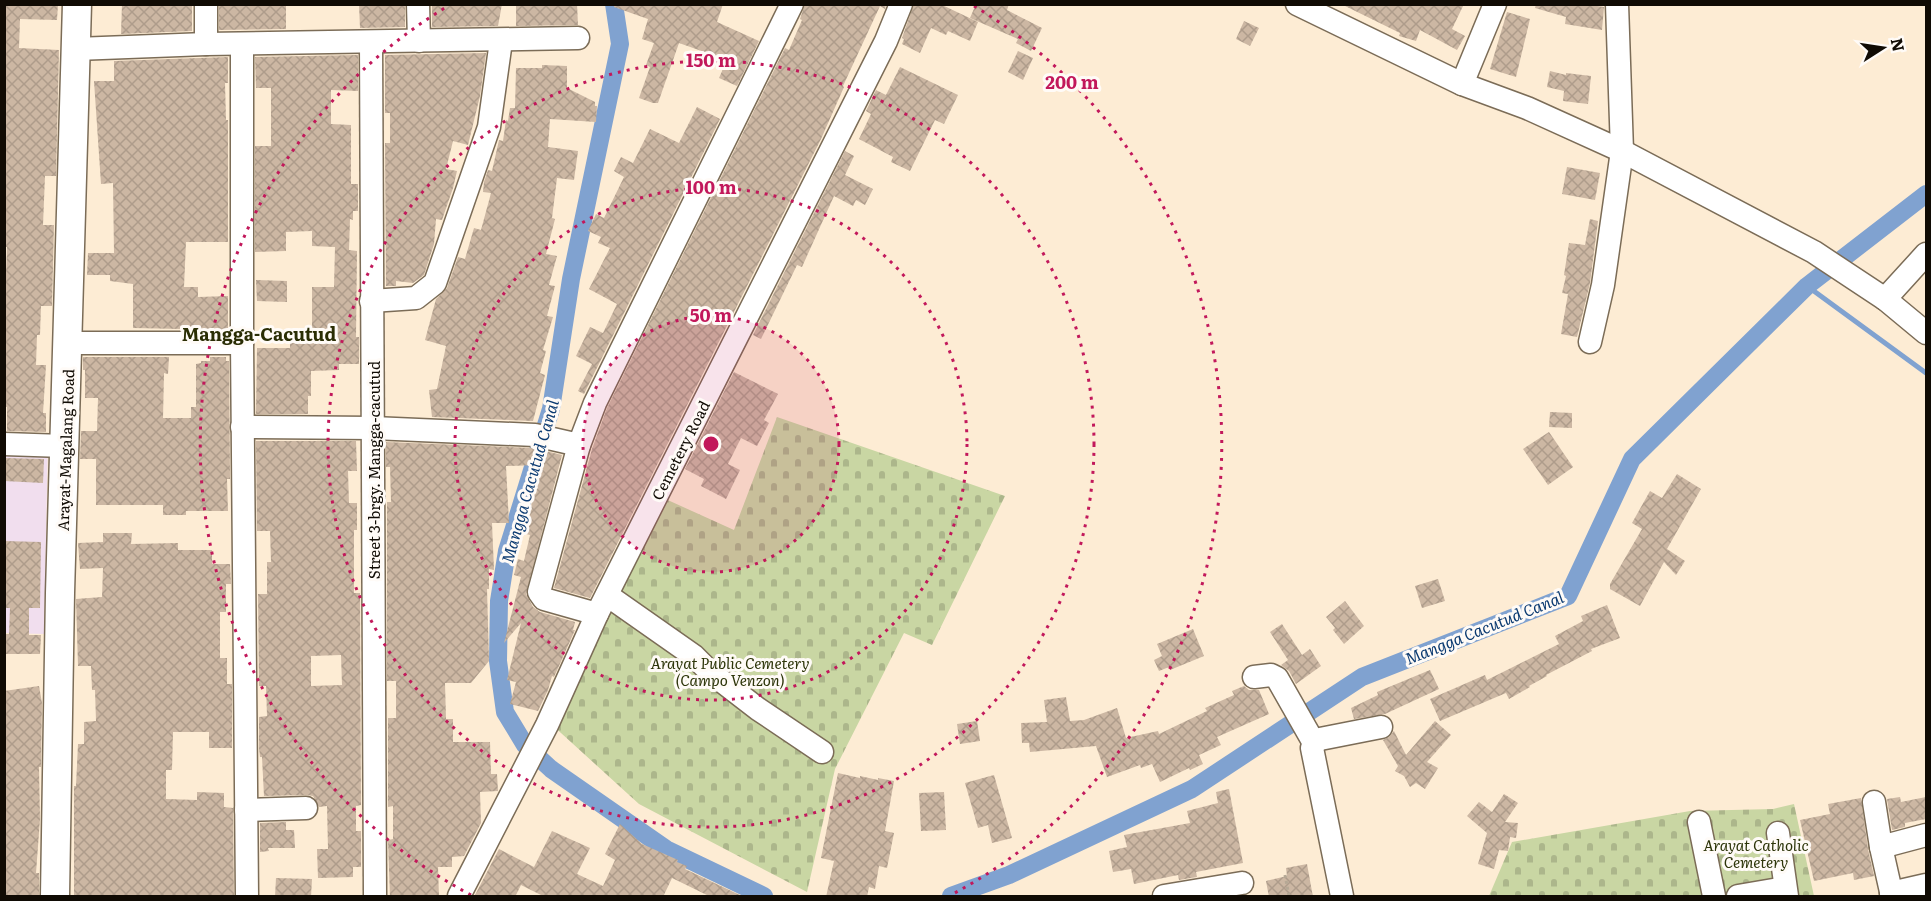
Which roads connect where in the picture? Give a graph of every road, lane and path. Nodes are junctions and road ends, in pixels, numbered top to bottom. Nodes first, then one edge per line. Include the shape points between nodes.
1 (77, 4) edge
2 (206, 4) edge
3 (418, 4) edge
4 (792, 4) edge
5 (901, 4) edge
6 (1297, 4) edge
7 (1495, 4) edge
8 (1617, 4) edge
9 (578, 38) dead end
10 (501, 40) junction
11 (419, 42) junction
12 (371, 43) junction
13 (206, 44) junction
14 (242, 44) junction
15 (76, 49) junction
16 (1462, 84) junction
17 (1622, 151) junction
18 (1926, 255) edge
19 (1885, 299) junction
20 (371, 301) junction
21 (1926, 333) edge
22 (242, 342) junction
23 (1590, 342) dead end
24 (68, 343) junction
25 (243, 427) junction
26 (373, 428) junction
27 (4, 444) edge
28 (579, 445) junction
29 (64, 446) junction
30 (602, 605) junction
31 (1254, 677) dead end
32 (1381, 727) dead end
33 (1312, 739) junction
34 (822, 752) dead end
35 (1875, 802) dead end
36 (306, 808) dead end
37 (246, 810) junction
38 (1699, 822) dead end
39 (1778, 833) dead end
40 (1926, 835) edge
41 (1881, 846) junction
42 (1285, 876) dead end
43 (1242, 883) dead end
44 (1926, 885) edge
45 (1786, 892) edge
46 (1752, 895) edge
47 (1892, 895) edge
48 (55, 897) edge
49 (247, 897) edge
50 (375, 897) edge
51 (459, 897) edge
52 (1164, 897) edge
53 (1289, 897) edge
54 (1342, 897) edge
55 (1714, 897) edge

1 - 15 main road, Arayat-Magalang Road
2 - 13 street
3 - 11 street
4 - 28 street via 594,403
5 - 30 street, Cemetery Road via 886,41
6 - 16 street
7 - 16 street
8 - 17 street
9 - 10 street
10 - 11 street
10 - 20 street via 489,127 435,283 416,298
11 - 12 street
12 - 14 street
12 - 20 street, Street 3-brgy. Mangga-cacutud
13 - 14 street
13 - 15 street
14 - 22 street
15 - 24 main road, Arayat-Magalang Road
16 - 17 street
17 - 19 street via 1814,252
17 - 23 street via 1603,285
18 - 19 street
19 - 21 street
20 - 26 street, Street 3-brgy. Mangga-cacutud
22 - 24 street
22 - 25 street
24 - 29 main road, Arayat-Magalang Road
25 - 26 street
25 - 37 street
26 - 28 street via 545,437
26 - 50 street, Street 3-brgy. Mangga-cacutud
27 - 29 street
28 - 30 street via 539,592 544,599
29 - 48 main road, Arayat-Magalang Road
30 - 34 street via 694,656 758,709
30 - 51 street, Cemetery Road via 544,731
31 - 33 street via 1277,678
32 - 33 street
33 - 54 street
35 - 41 street
36 - 37 street
37 - 49 street
38 - 55 street
39 - 45 street
40 - 41 street
41 - 47 street
42 - 53 path
43 - 52 street
44 - 47 street
45 - 46 street

